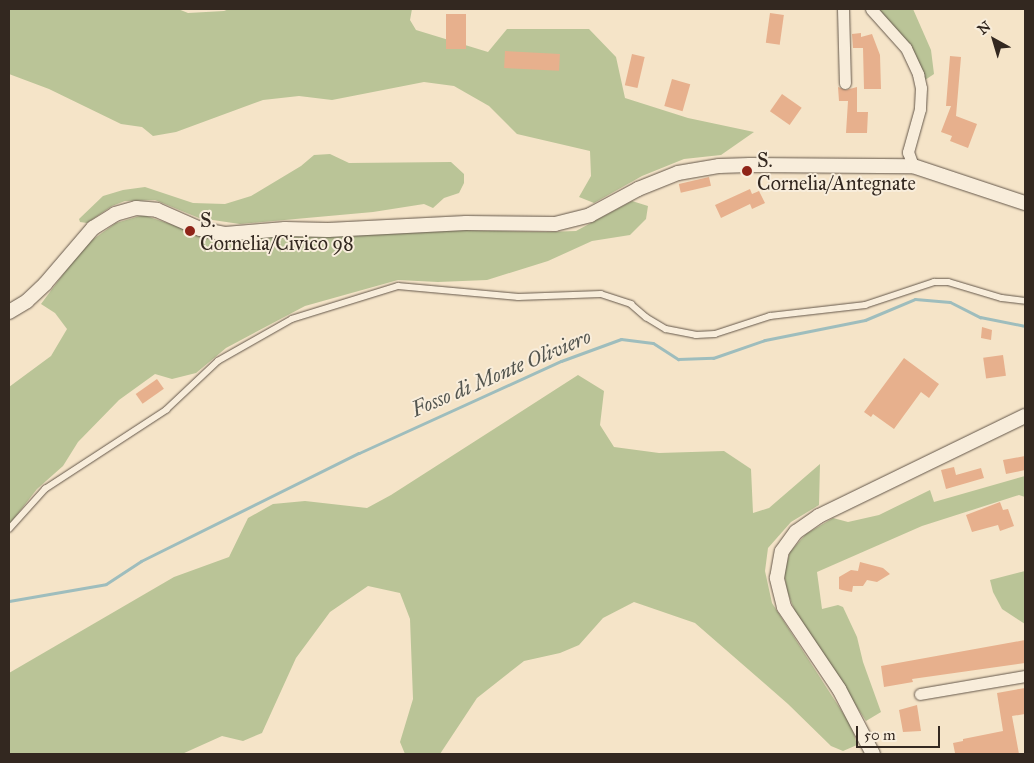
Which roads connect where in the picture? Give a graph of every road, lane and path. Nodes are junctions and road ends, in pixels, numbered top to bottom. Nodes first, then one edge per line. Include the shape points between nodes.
1 (843, 9) edge
2 (872, 9) edge
3 (845, 83) dead end
4 (912, 166) junction
5 (1025, 203) edge
6 (1025, 301) edge
7 (9, 312) edge
8 (1025, 416) edge
9 (9, 529) edge
10 (1025, 676) edge
11 (920, 694) dead end
12 (873, 754) edge

1 - 3 street
2 - 4 street via 906,48 918,74 920,109 908,152
4 - 5 street
4 - 7 street via 750,165 697,168 660,179 582,218 556,224 460,223 226,234 200,230 157,210 131,209 115,214 93,228 45,284
6 - 9 lane via 1002,298 948,282 934,282 865,305 770,316 715,334 696,335 666,329 631,304 601,294 518,297 398,286 292,319 218,360 166,410 45,489
8 - 12 street via 825,513 796,532 782,552 777,578 784,607 840,689
10 - 11 street

